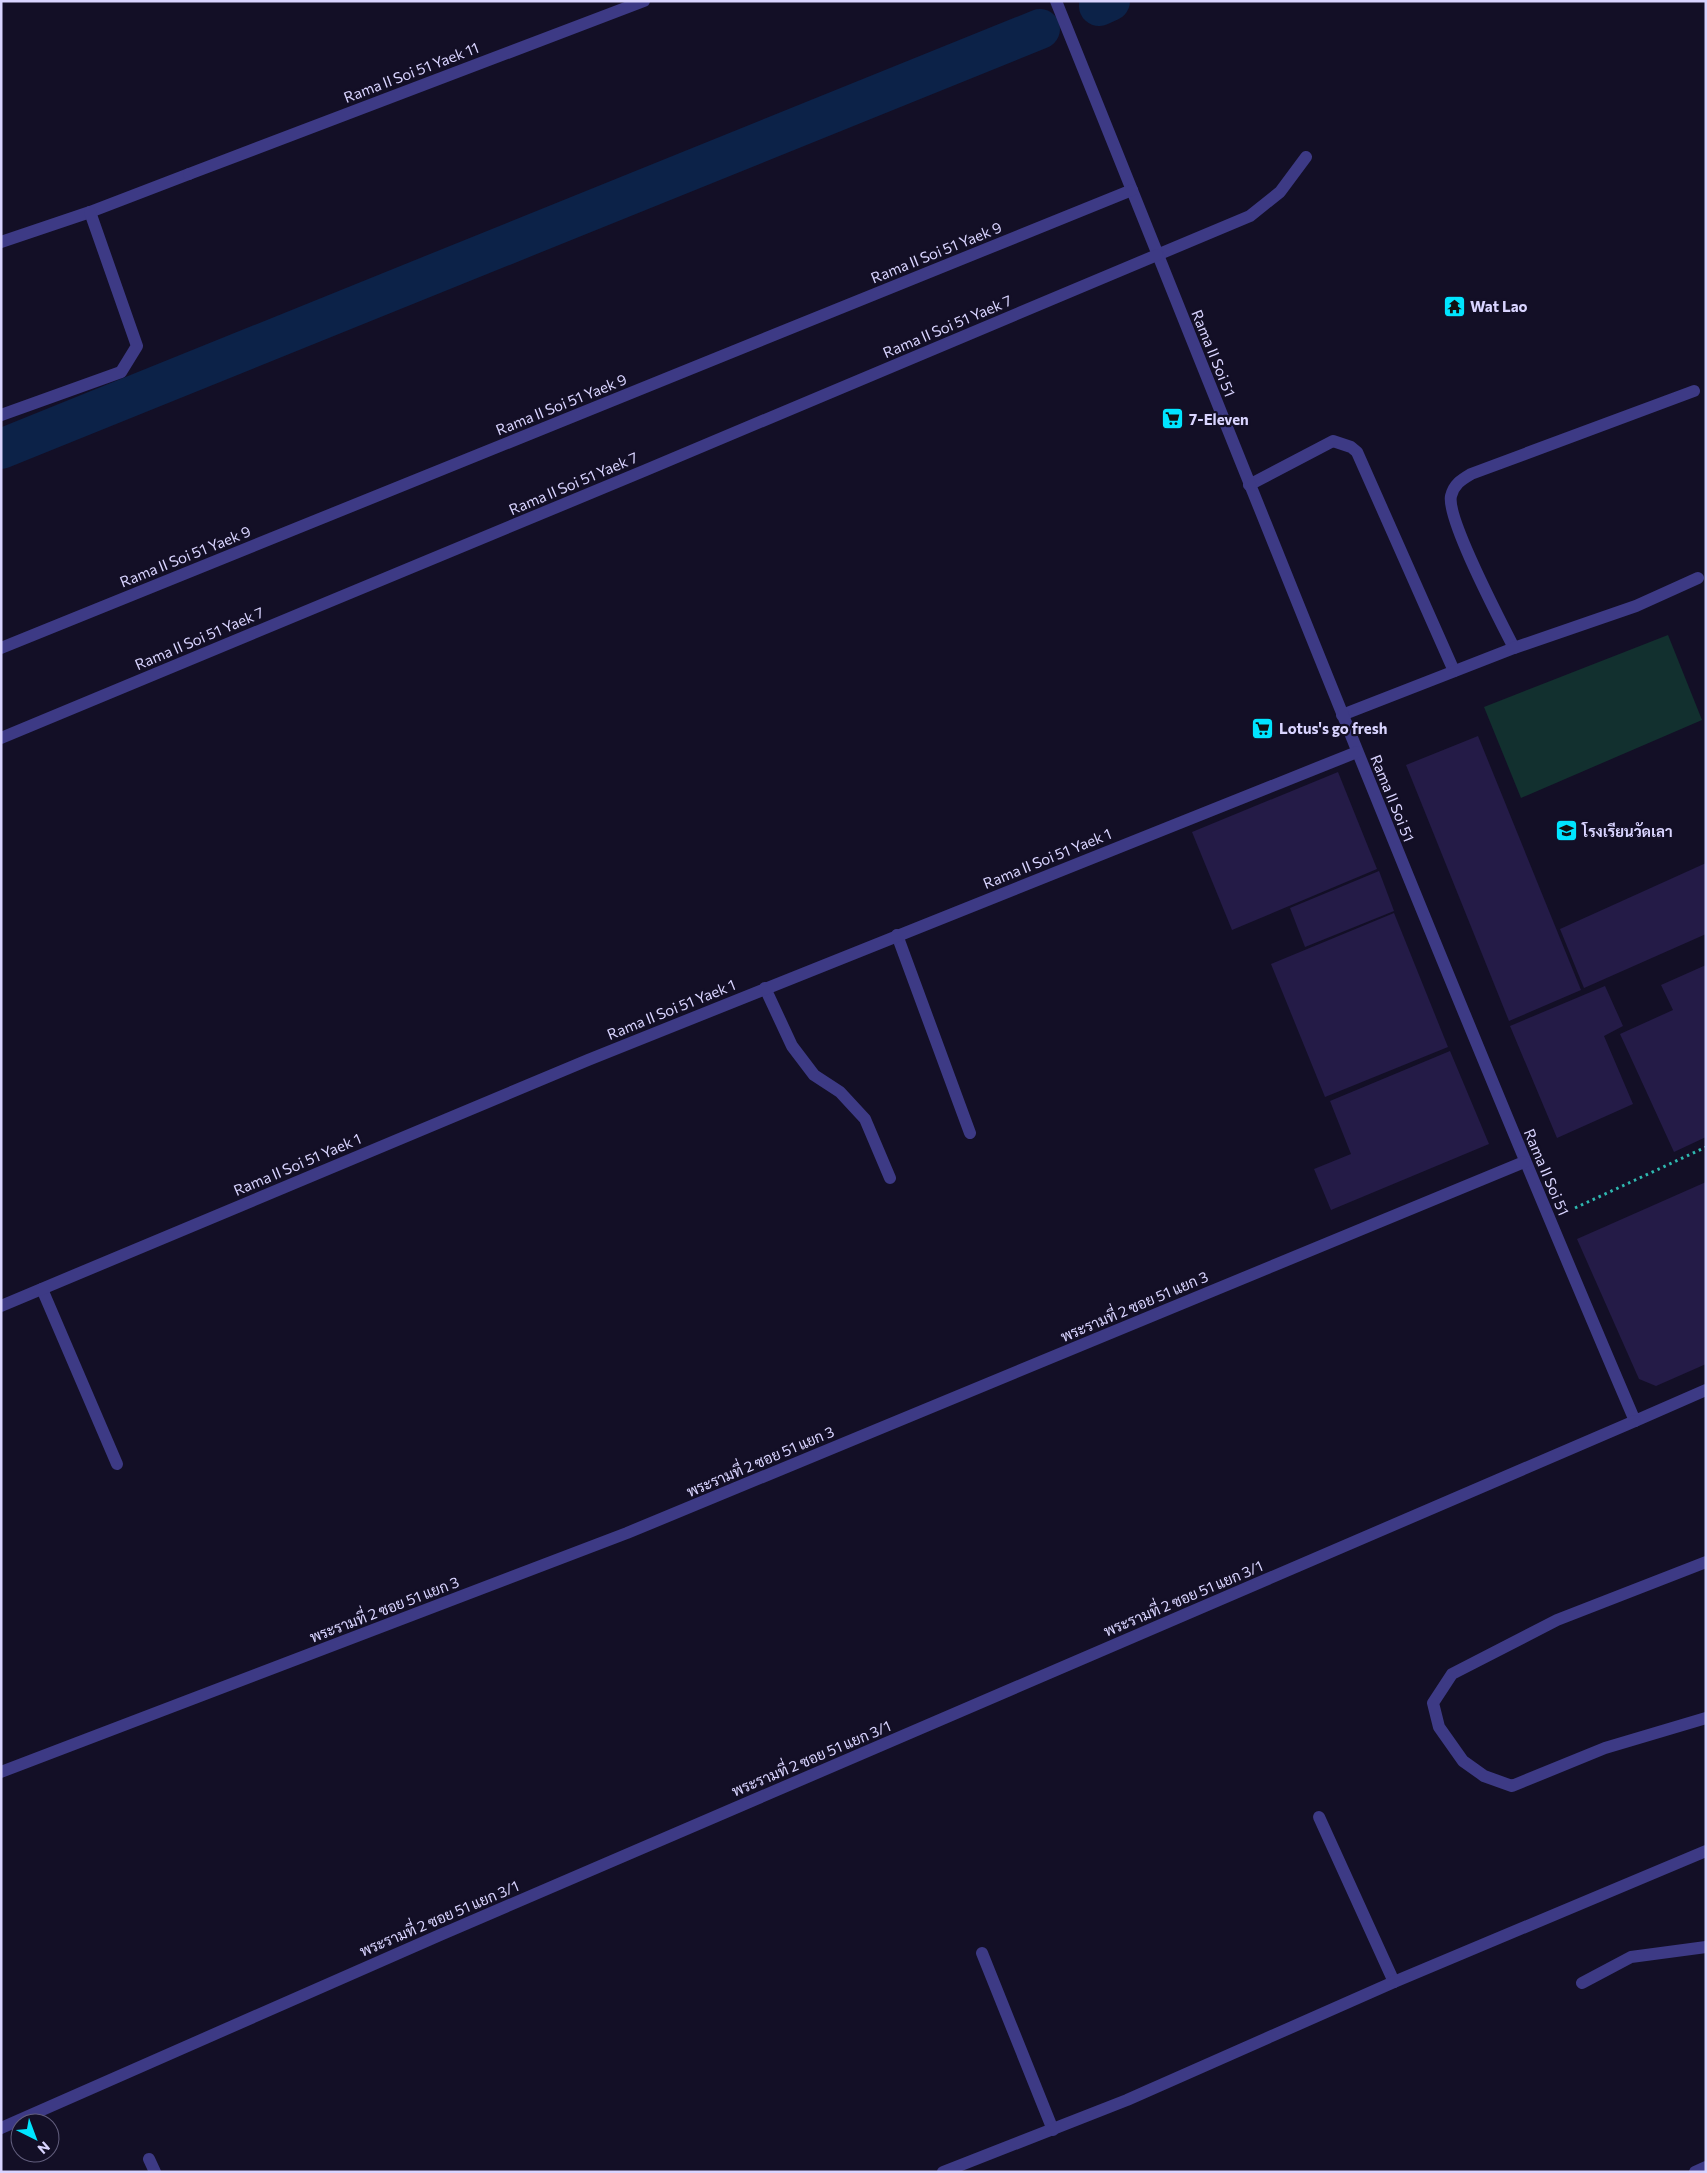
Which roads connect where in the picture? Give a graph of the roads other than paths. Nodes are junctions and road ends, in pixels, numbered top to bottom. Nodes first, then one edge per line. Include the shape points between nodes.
1 (644, 1) edge
2 (1056, 1) edge
3 (1306, 157) dead end
4 (1132, 190) junction
5 (90, 212) junction
6 (1, 242) edge
7 (1157, 255) junction
8 (1694, 391) dead end
9 (1, 415) edge
10 (1249, 485) junction
11 (1698, 578) dead end
12 (1, 648) edge
13 (1514, 648) junction
14 (1454, 671) junction
15 (1342, 715) junction
16 (1, 738) edge
17 (1357, 752) junction
18 (897, 936) junction
19 (765, 988) junction
20 (970, 1133) dead end
21 (1524, 1162) junction
22 (890, 1178) dead end
23 (42, 1289) junction
24 (1, 1306) edge
25 (1706, 1390) edge
26 (1636, 1421) junction
27 (118, 1464) dead end
28 (1706, 1562) edge
29 (1706, 1718) edge
30 (1, 1772) edge
31 (1319, 1817) dead end
32 (1706, 1851) edge
33 (1706, 1947) edge
34 (982, 1953) dead end
35 (1394, 1982) junction
36 (1582, 1983) dead end
37 (1, 2128) edge
38 (1053, 2130) junction
39 (149, 2159) dead end
40 (1706, 2167) edge
41 (154, 2172) edge
42 (943, 2172) edge
43 (1695, 2172) edge

1 - 5 street, Rama II Soi 51 Yaek 11
2 - 4 street, Rama II Soi 51
3 - 7 street, Rama II Soi 51 Yaek 7 via 1280,192 1250,216
4 - 7 street, Rama II Soi 51
4 - 12 street, Rama II Soi 51 Yaek 9
5 - 6 street, Rama II Soi 51 Yaek 11
5 - 9 street via 137,346 121,372
7 - 10 street, Rama II Soi 51
7 - 16 street, Rama II Soi 51 Yaek 7
8 - 13 street via 1471,474 1456,483 1450,497 1458,530
10 - 14 street via 1333,441 1357,452
10 - 15 street, Rama II Soi 51
11 - 13 street via 1636,606
13 - 14 street
14 - 15 street
15 - 17 street, Rama II Soi 51
17 - 18 street, Rama II Soi 51 Yaek 1
17 - 21 street, Rama II Soi 51
18 - 19 street, Rama II Soi 51 Yaek 1
18 - 20 street
19 - 22 street via 792,1046 814,1075 840,1092 865,1119
19 - 23 street, Rama II Soi 51 Yaek 1
21 - 26 street, Rama II Soi 51
21 - 30 street, พระรามที่ 2 ซอย 51 แยก 3 via 627,1533
23 - 24 street, Rama II Soi 51 Yaek 1
23 - 27 street
25 - 26 street
26 - 37 street, พระรามที่ 2 ซอย 51 แยก 3/1 via 450,1931
28 - 29 street via 1557,1620 1469,1665 1452,1674 1432,1703 1439,1727 1463,1760 1484,1776 1512,1786 1604,1748
31 - 35 street
32 - 35 street
33 - 36 street via 1631,1957
34 - 38 street
35 - 38 street
38 - 42 street
39 - 41 street
40 - 43 street

